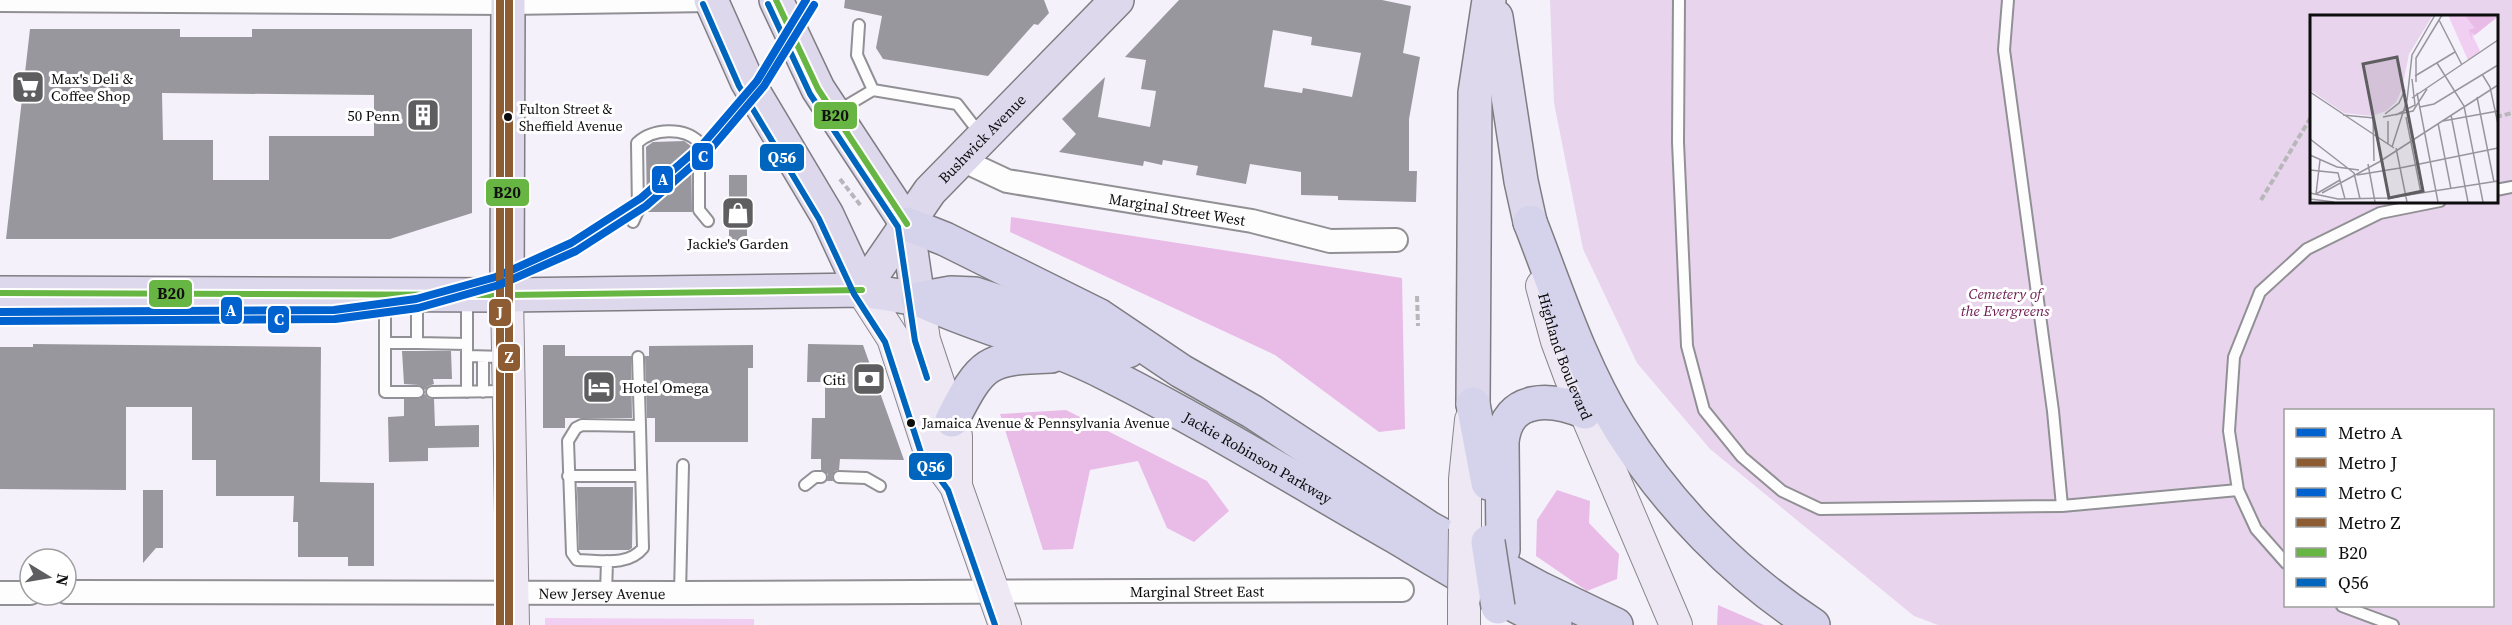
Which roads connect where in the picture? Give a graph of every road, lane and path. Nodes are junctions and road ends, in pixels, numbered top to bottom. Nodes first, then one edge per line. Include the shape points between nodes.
1 (0, 0) edge
2 (711, 0) edge
3 (776, 0) edge
4 (1117, 0) edge
5 (1492, 0) edge
6 (1679, 0) edge
7 (2008, 0) edge
8 (508, 1) edge
9 (859, 25) dead end
10 (873, 90) junction
11 (834, 114) junction
12 (2512, 114) edge
13 (2497, 117) edge
14 (2310, 119) edge
15 (973, 149) junction
16 (2512, 187) edge
17 (2497, 190) edge
18 (2261, 200) dead end
19 (2435, 202) edge
20 (708, 221) dead end
21 (633, 222) dead end
22 (1530, 222) junction
23 (907, 224) junction
24 (1396, 240) dead end
25 (862, 290) junction
26 (0, 293) edge
27 (401, 294) junction
28 (467, 295) junction
29 (507, 295) junction
30 (1417, 296) dead end
31 (918, 299) junction
32 (1418, 326) dead end
33 (385, 343) junction
34 (417, 343) junction
35 (467, 344) junction
36 (467, 356) junction
37 (1069, 356) junction
38 (496, 357) junction
39 (638, 357) dead end
40 (1181, 371) junction
41 (496, 391) junction
42 (418, 392) dead end
43 (432, 392) dead end
44 (467, 392) junction
45 (1473, 404) joint
46 (1585, 412) junction
47 (952, 420) junction
48 (640, 426) junction
49 (682, 465) dead end
50 (568, 476) junction
51 (641, 476) junction
52 (821, 477) dead end
53 (839, 477) dead end
54 (1485, 480) junction
55 (805, 485) dead end
56 (880, 486) dead end
57 (956, 486) junction
58 (2238, 490) junction
59 (2062, 506) junction
60 (607, 561) junction
61 (2284, 561) edge
62 (1402, 590) dead end
63 (18, 592) edge
64 (78, 592) edge
65 (993, 592) junction
66 (0, 593) edge
67 (513, 593) junction
68 (606, 593) junction
69 (680, 593) junction
70 (2345, 607) edge
71 (1498, 616) edge
72 (513, 625) edge
73 (1005, 625) edge
74 (1464, 625) edge
75 (1555, 625) edge
76 (1616, 625) edge
77 (1676, 625) edge
78 (1813, 625) edge
79 (2393, 625) edge

1 - 8 street
2 - 8 street
2 - 25 main road via 747,81 827,215
3 - 11 main road via 818,90
4 - 15 main road, Bushwick Avenue
5 - 22 main road, Highland Boulevard
5 - 45 main road, Highland Boulevard via 1475,93
6 - 59 lane via 1678,142 1687,346 1704,410 1742,457 1782,490 1820,509
7 - 59 lane via 2004,50 2053,411
8 - 29 main road
9 - 10 lane via 857,55
10 - 11 lane
10 - 15 lane via 957,104
11 - 23 main road
12 - 13 path
14 - 18 path
15 - 23 main road, Bushwick Avenue via 930,191
15 - 24 street, Marginal Street West via 1007,181 1252,221 1330,241
16 - 17 lane
19 - 58 lane via 2380,213 2307,249 2260,292 2234,357 2229,430
20 - 21 lane via 699,210 699,142 691,135 669,131 645,135 638,142 638,211
22 - 46 main road, Highland Boulevard via 1546,304
22 - 78 highway via 1575,336 1619,427 1701,532 1754,582
23 - 25 main road, Bushwick Avenue
23 - 31 main road
23 - 40 highway via 1098,315
25 - 29 main road
25 - 31 main road
25 - 57 main road via 893,338 930,450
26 - 27 main road
27 - 28 main road
27 - 33 lane
27 - 34 lane
28 - 29 main road
28 - 35 lane
29 - 38 main road
30 - 32 path
31 - 37 highway, Jackie Robinson Parkway
31 - 40 highway via 951,293 975,294
31 - 47 main road via 924,340
33 - 34 lane
33 - 42 lane via 385,393
34 - 35 lane via 429,347
35 - 36 lane
36 - 38 lane
36 - 44 lane
37 - 47 highway via 999,361 976,378
37 - 75 highway, Jackie Robinson Parkway via 1189,418 1474,583
38 - 41 main road
39 - 48 lane
40 - 76 highway, Jackie Robinson Parkway via 1252,412 1429,528
41 - 44 lane
41 - 67 main road
43 - 44 lane
45 - 54 highway
46 - 54 highway via 1558,402 1526,406 1505,426
46 - 77 main road, Highland Boulevard
47 - 57 main road via 956,436
48 - 50 lane via 576,428 568,441
48 - 51 lane
49 - 69 lane
50 - 51 lane via 594,481
50 - 60 lane via 572,553 577,560 594,555
51 - 60 lane via 643,548 626,561
52 - 55 lane
53 - 56 lane via 866,478
54 - 71 highway, bridge
54 - 74 main road, bridge
57 - 65 main road
58 - 59 lane
58 - 61 lane via 2256,529
60 - 68 lane
62 - 65 street, Marginal Street East
63 - 66 street
64 - 67 street, New Jersey Avenue
65 - 69 street, New Jersey Avenue
65 - 73 main road
67 - 68 street, New Jersey Avenue
67 - 72 main road
68 - 69 street, New Jersey Avenue
70 - 79 lane

